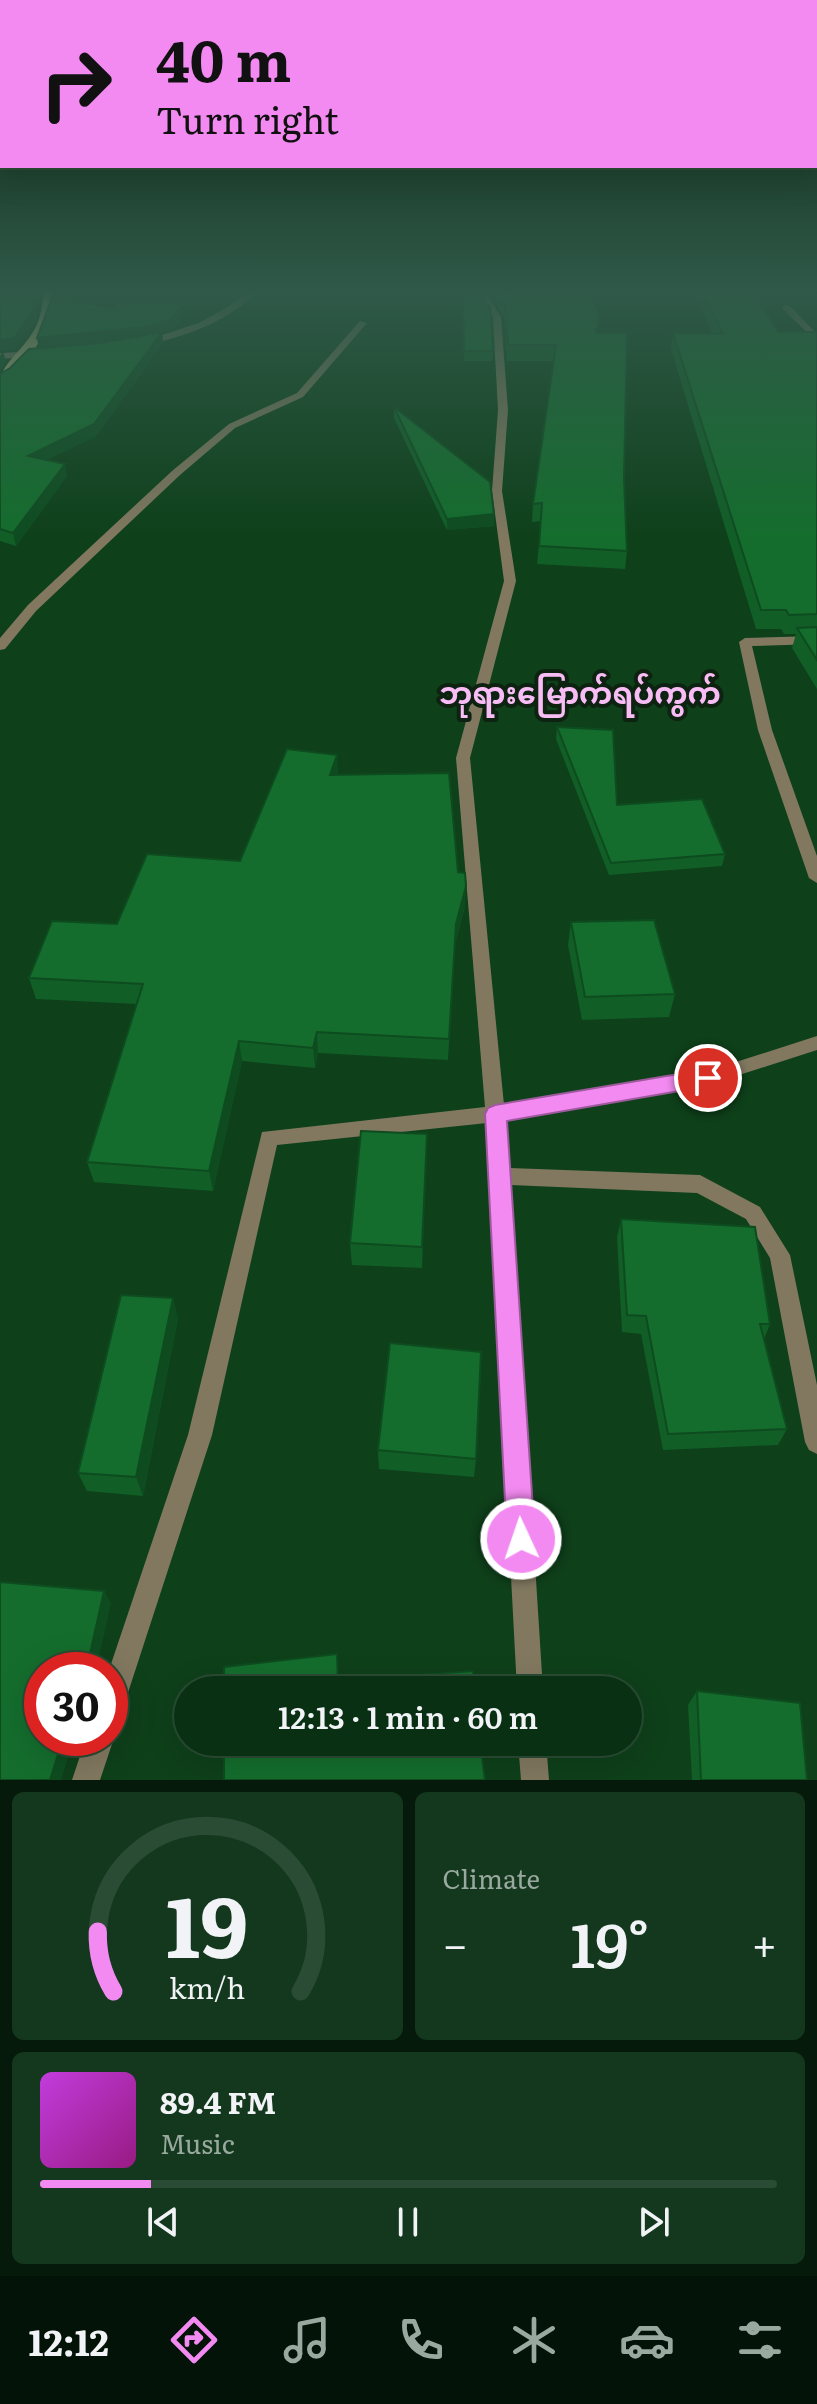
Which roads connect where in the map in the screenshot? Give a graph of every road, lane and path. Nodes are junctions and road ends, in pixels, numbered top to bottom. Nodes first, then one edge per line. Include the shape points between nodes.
1 (319, 373) edge
2 (501, 373) edge
3 (817, 640) edge
4 (0, 646) edge
5 (817, 878) edge
6 (817, 1043) edge
7 (495, 1114) junction
8 (501, 1176) junction
9 (817, 1442) edge
10 (128, 1653) edge
11 (529, 1676) edge
12 (94, 1756) edge
13 (533, 1756) edge
14 (86, 1780) edge
15 (535, 1780) edge

1 - 4 street via 300,395 232,426 176,473 32,608
2 - 7 street via 497,491 510,581 463,758
3 - 5 street via 745,642 765,730
6 - 7 street via 708,1078
7 - 8 street
7 - 10 street via 269,1138 200,1435
8 - 9 street via 700,1184 753,1213 780,1255
8 - 11 street
12 - 14 street
13 - 15 street

